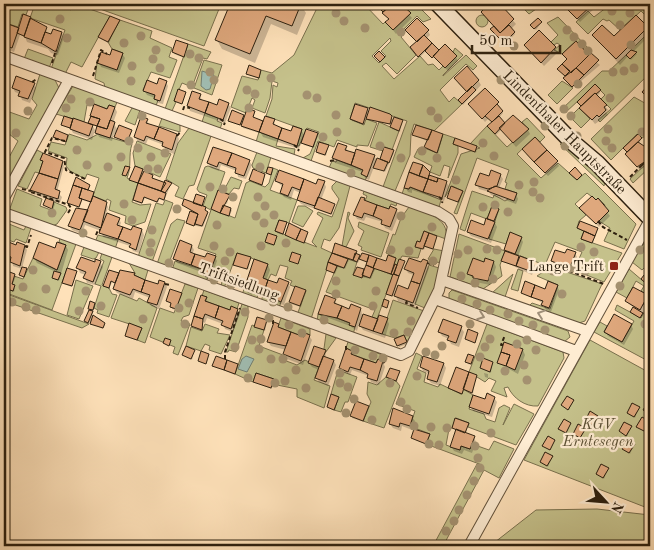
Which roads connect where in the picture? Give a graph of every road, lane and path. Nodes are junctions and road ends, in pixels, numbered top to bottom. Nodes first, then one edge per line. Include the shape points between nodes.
1 (438, 4) edge
2 (56, 50) dead end
3 (107, 54) dead end
4 (4, 56) edge
5 (48, 72) junction
6 (69, 80) junction
7 (93, 88) junction
8 (65, 142) dead end
9 (650, 158) edge
10 (85, 180) dead end
11 (626, 181) dead end
12 (31, 192) dead end
13 (4, 198) edge
14 (4, 213) edge
15 (68, 213) dead end
16 (650, 219) edge
17 (598, 221) dead end
18 (36, 224) junction
19 (629, 241) dead end
20 (25, 246) dead end
21 (560, 265) dead end
22 (442, 280) junction
23 (606, 284) dead end
24 (243, 298) junction
25 (435, 299) junction
26 (407, 301) dead end
27 (424, 310) dead end
28 (506, 330) dead end
29 (587, 331) junction
30 (503, 345) dead end
31 (576, 351) junction
32 (225, 359) dead end
33 (469, 546) edge

1 - 16 street, Lindenthaler Hauptstraße
2 - 5 path
3 - 7 path via 101,50
4 - 5 street, Triftsiedlung
5 - 6 street, Triftsiedlung
6 - 7 street, Triftsiedlung
6 - 13 street
7 - 22 street, Triftsiedlung via 444,215 453,226
8 - 10 path via 52,138 45,152 64,158 66,170
9 - 11 path
12 - 15 path via 69,204
14 - 18 street, Triftsiedlung
16 - 29 street
17 - 19 path
18 - 20 path
18 - 24 street, Triftsiedlung
21 - 23 path
22 - 25 street, Triftsiedlung
29 -> 22 street
24 - 25 street, Triftsiedlung via 401,355 409,351
24 - 32 path
25 -> 31 street
26 - 27 path via 406,304
28 - 30 path
29 - 31 street
31 - 33 street

